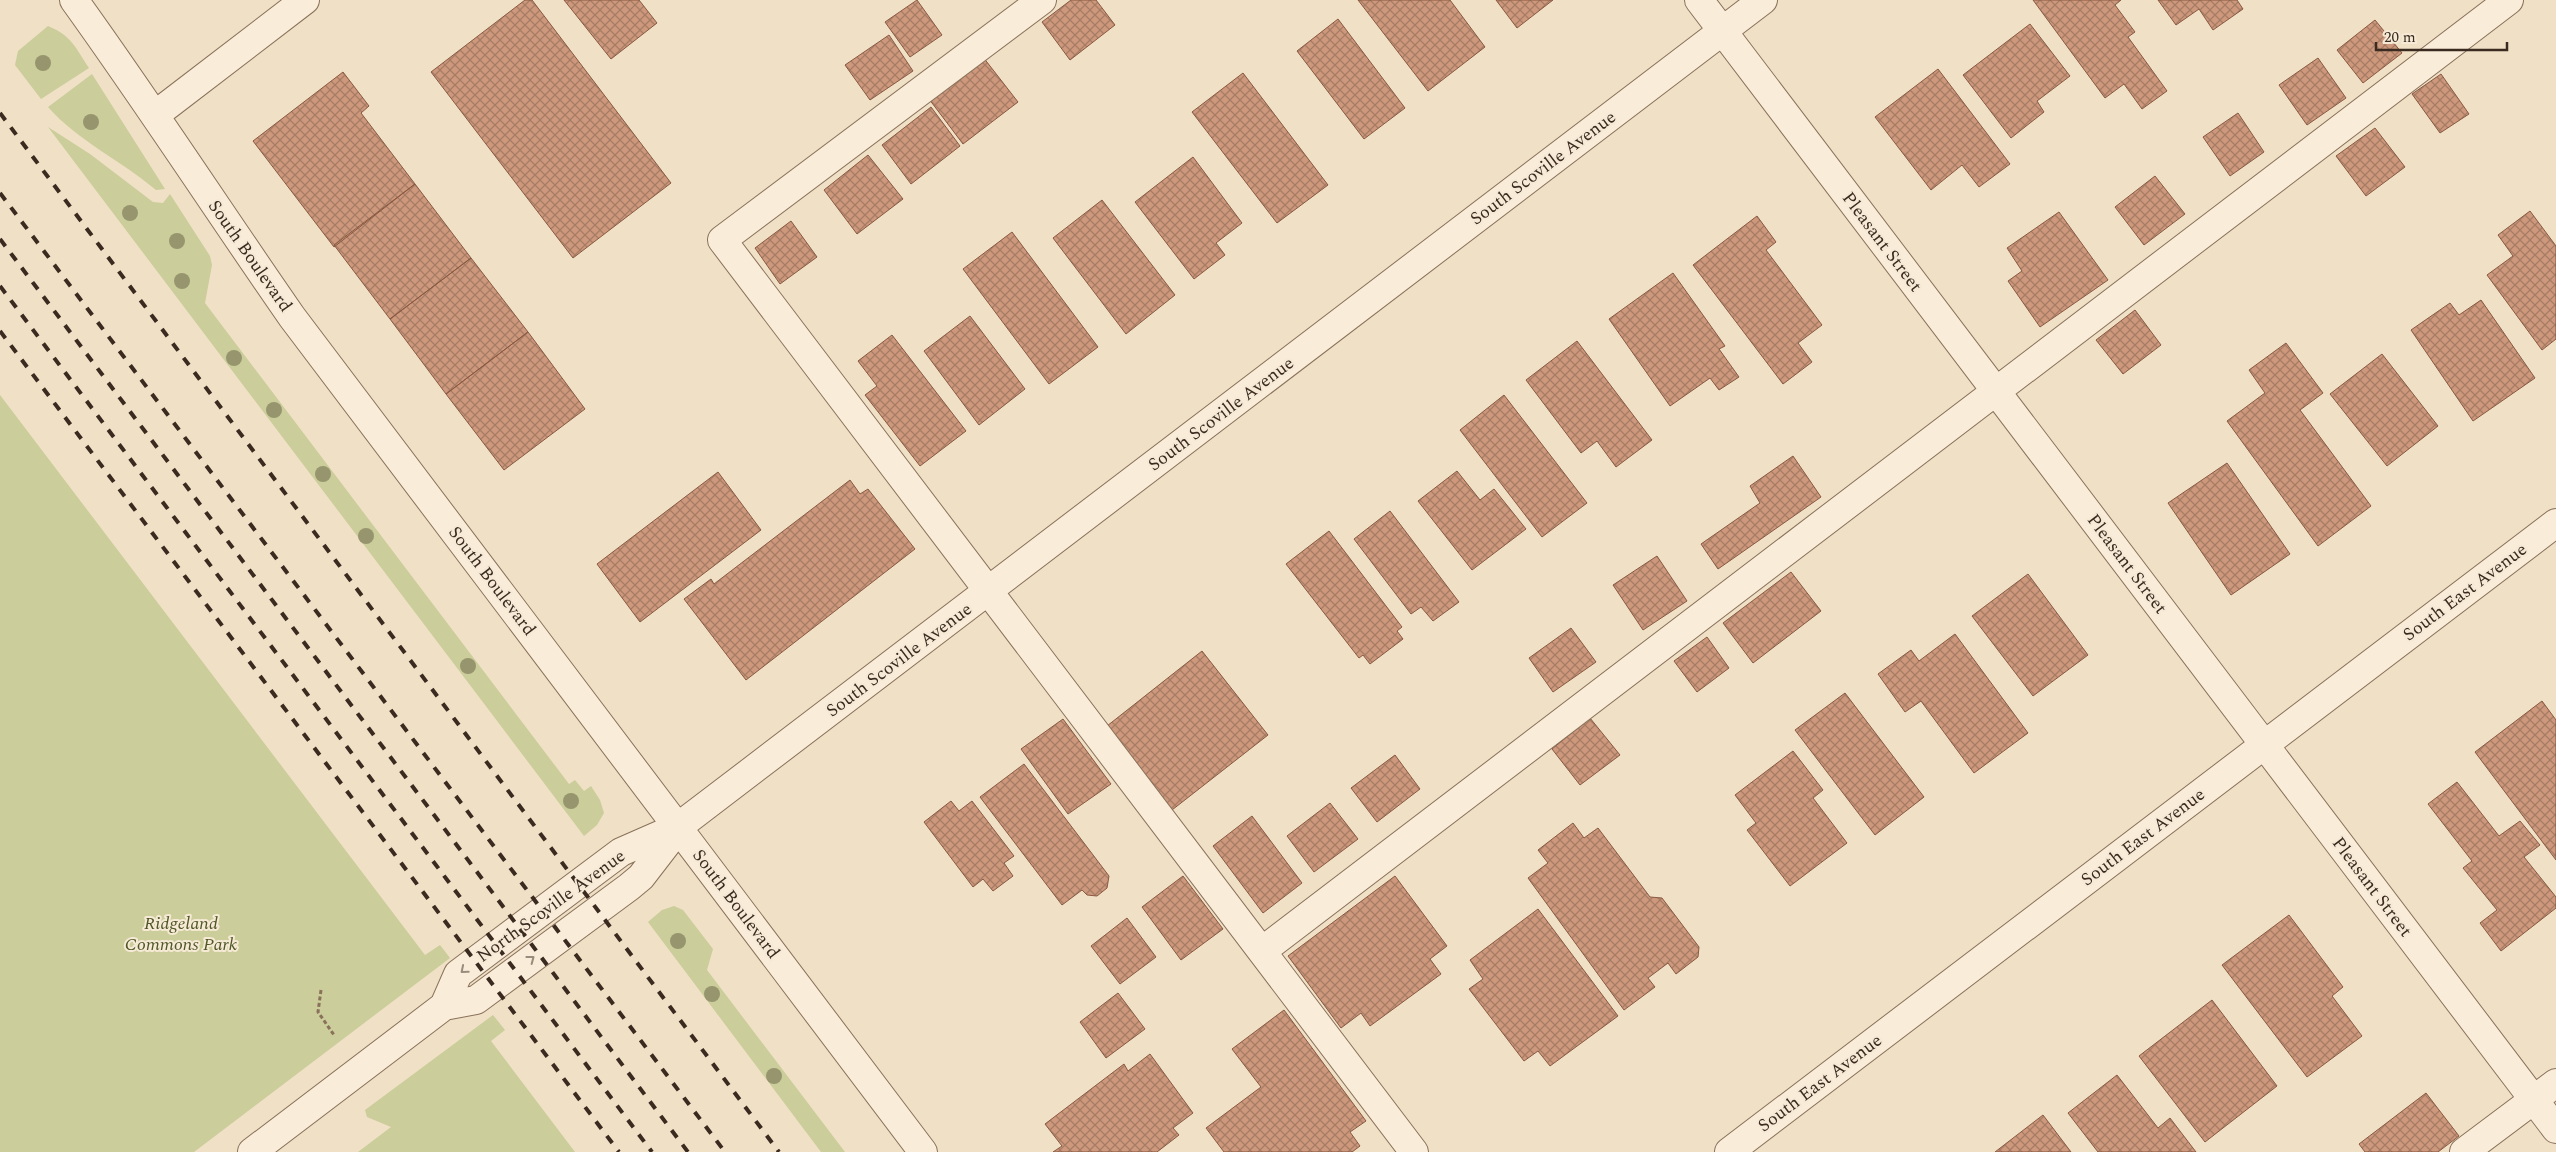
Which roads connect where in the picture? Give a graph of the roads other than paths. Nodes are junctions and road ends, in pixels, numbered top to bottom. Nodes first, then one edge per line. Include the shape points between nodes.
1 (74, 0) edge
2 (306, 0) edge
3 (1042, 0) edge
4 (1699, 0) edge
5 (1763, 0) edge
6 (2510, 0) edge
7 (1722, 31) junction
8 (155, 115) junction
9 (1996, 392) junction
10 (2556, 523) edge
11 (989, 591) junction
12 (2264, 745) junction
13 (678, 828) junction
14 (1262, 951) junction
15 (2556, 1083) edge
16 (2534, 1100) junction
17 (2556, 1129) edge
18 (252, 1152) edge
19 (923, 1152) edge
20 (1414, 1152) edge
21 (1729, 1152) edge
22 (2464, 1152) edge

1 - 8 street, South Boulevard
2 - 8 street
3 - 11 street via 722,240
4 - 7 street, Pleasant Street
5 - 7 street, South Scoville Avenue
6 - 9 street
7 - 9 street, Pleasant Street
7 - 11 street, South Scoville Avenue
8 - 13 street, South Boulevard via 292,317
9 - 12 street, Pleasant Street
9 - 14 street
10 - 12 street, South East Avenue
11 - 13 street, South Scoville Avenue
11 - 14 street
12 - 16 street, Pleasant Street
12 - 21 street, South East Avenue
13 - 18 street, North Scoville Avenue via 621,852 458,974 444,1006
13 - 19 street, South Boulevard
14 - 20 street
15 - 16 street
16 - 17 street, Pleasant Street
16 - 22 street

